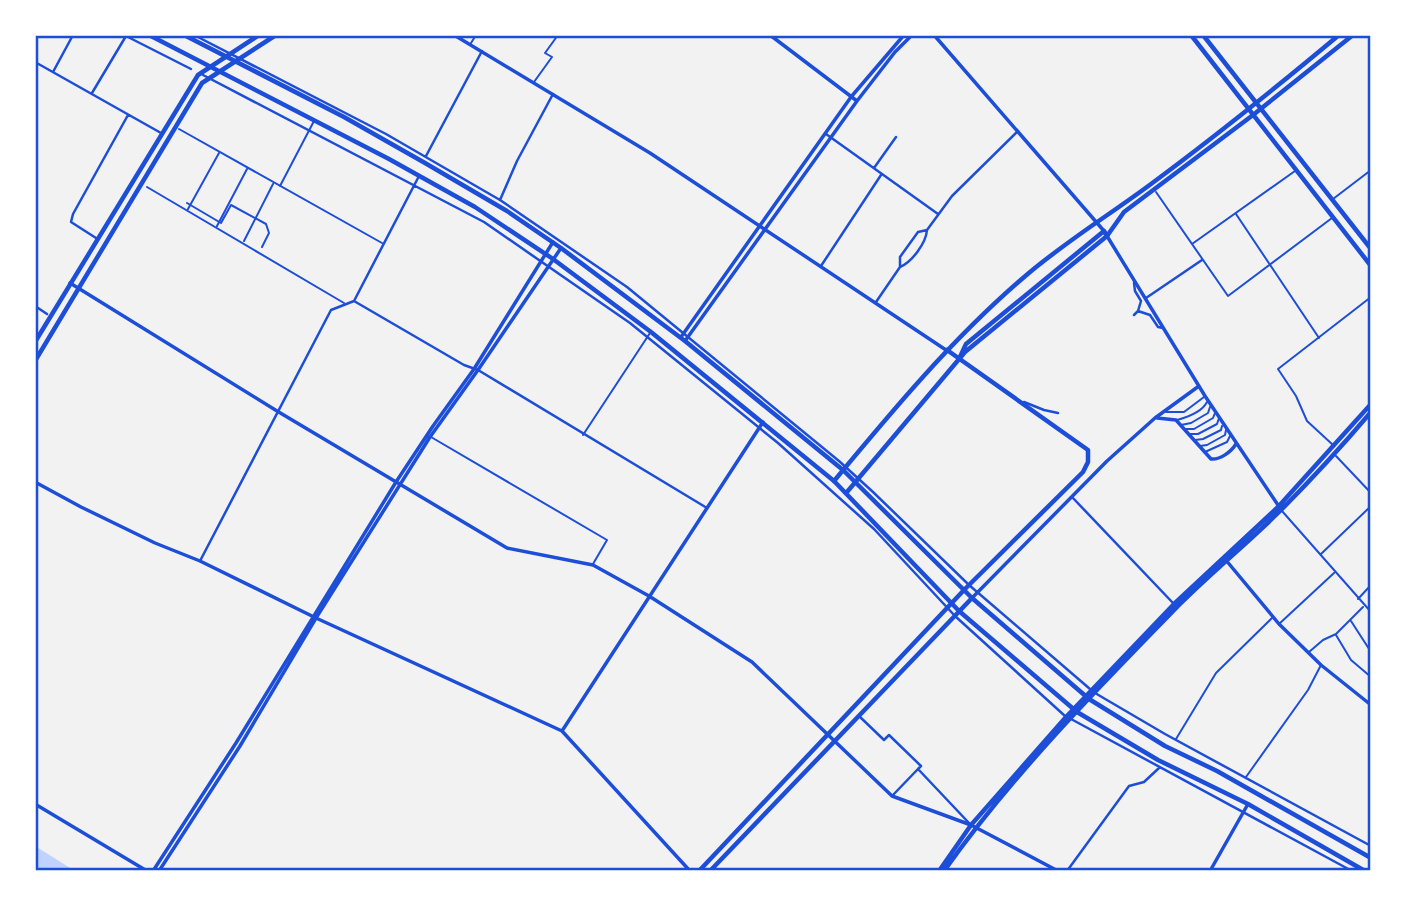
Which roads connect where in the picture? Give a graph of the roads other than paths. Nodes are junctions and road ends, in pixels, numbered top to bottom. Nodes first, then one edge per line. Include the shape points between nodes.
1 (72, 35) edge
2 (125, 35) edge
3 (149, 35) edge
4 (184, 35) edge
5 (194, 35) edge
6 (259, 35) edge
7 (275, 35) edge
8 (454, 35) edge
9 (476, 35) edge
10 (558, 35) edge
11 (770, 35) edge
12 (904, 35) edge
13 (912, 35) edge
14 (934, 35) edge
15 (1191, 35) edge
16 (1203, 35) edge
17 (1339, 35) edge
18 (1353, 35) edge
19 (470, 45) junction
20 (482, 51) junction
21 (229, 55) junction
22 (239, 60) junction
23 (35, 62) edge
24 (210, 66) junction
25 (191, 69) dead end
26 (219, 71) junction
27 (53, 72) junction
28 (206, 76) junction
29 (534, 83) junction
30 (91, 94) junction
31 (553, 94) junction
32 (851, 97) junction
33 (857, 102) junction
34 (1259, 107) junction
35 (1249, 110) junction
36 (128, 115) junction
37 (1253, 115) junction
38 (314, 120) junction
39 (179, 129) dead end
40 (309, 131) junction
41 (1018, 131) junction
42 (161, 134) junction
43 (826, 134) junction
44 (896, 137) dead end
45 (831, 138) junction
46 (220, 152) junction
47 (425, 157) junction
48 (247, 168) junction
49 (874, 168) junction
50 (1371, 170) edge
51 (1296, 171) junction
52 (881, 174) junction
53 (419, 176) junction
54 (274, 183) junction
55 (280, 186) junction
56 (414, 186) junction
57 (147, 187) dead end
58 (1154, 189) junction
59 (172, 195) dead end
60 (170, 200) junction
61 (500, 200) junction
62 (1332, 200) junction
63 (187, 203) dead end
64 (187, 210) junction
65 (1236, 214) junction
66 (938, 215) junction
67 (1333, 217) junction
68 (1097, 221) junction
69 (761, 226) junction
70 (216, 227) junction
71 (766, 229) junction
72 (927, 230) junction
73 (1106, 234) junction
74 (96, 239) junction
75 (243, 243) junction
76 (384, 243) junction
77 (552, 243) junction
78 (1192, 244) junction
79 (262, 247) dead end
80 (561, 248) junction
81 (1371, 249) edge
82 (546, 254) junction
83 (553, 259) junction
84 (1202, 260) junction
85 (541, 262) junction
86 (821, 266) junction
87 (1269, 266) junction
88 (1371, 266) edge
89 (548, 267) junction
90 (900, 267) junction
91 (1127, 267) junction
92 (70, 283) junction
93 (78, 288) junction
94 (1371, 297) edge
95 (1146, 298) junction
96 (354, 301) junction
97 (344, 303) junction
98 (876, 303) junction
99 (35, 306) edge
100 (1138, 311) junction
101 (47, 314) dead end
102 (1134, 315) dead end
103 (1164, 328) junction
104 (649, 335) junction
105 (684, 338) junction
106 (1319, 339) junction
107 (35, 342) edge
108 (946, 350) junction
109 (959, 358) junction
110 (35, 361) edge
111 (476, 370) junction
112 (1199, 386) junction
113 (1021, 401) junction
114 (1208, 401) junction
115 (1371, 404) edge
116 (276, 411) junction
117 (1058, 412) dead end
118 (1165, 412) junction
119 (1215, 412) junction
120 (1371, 412) edge
121 (1155, 418) junction
122 (1219, 418) junction
123 (1176, 420) junction
124 (763, 422) junction
125 (1223, 424) junction
126 (1182, 427) junction
127 (759, 428) junction
128 (1226, 430) junction
129 (1189, 434) junction
130 (583, 435) junction
131 (1230, 436) junction
132 (430, 437) junction
133 (1194, 440) junction
134 (1236, 444) junction
135 (1199, 446) junction
136 (1334, 446) junction
137 (1204, 452) junction
138 (1335, 455) junction
139 (844, 468) junction
140 (857, 480) junction
141 (834, 481) junction
142 (35, 482) edge
143 (398, 483) junction
144 (847, 492) junction
145 (1371, 493) edge
146 (1072, 497) junction
147 (1371, 506) edge
148 (707, 508) junction
149 (1280, 508) junction
150 (1320, 555) junction
151 (1225, 560) junction
152 (200, 561) junction
153 (593, 565) junction
154 (1335, 572) junction
155 (1371, 585) edge
156 (966, 588) junction
157 (977, 593) junction
158 (649, 596) junction
159 (972, 598) junction
160 (1358, 599) junction
161 (1174, 604) junction
162 (950, 605) junction
163 (1364, 606) junction
164 (1371, 612) edge
165 (957, 613) junction
166 (314, 617) junction
167 (1273, 617) junction
168 (1350, 620) junction
169 (1279, 624) junction
170 (1336, 634) junction
171 (1308, 652) junction
172 (1371, 652) edge
173 (1321, 664) junction
174 (1371, 677) edge
175 (1093, 692) junction
176 (1087, 698) junction
177 (1371, 705) edge
178 (1075, 710) junction
179 (859, 716) junction
180 (1068, 718) junction
181 (562, 731) junction
182 (828, 734) junction
183 (1175, 740) junction
184 (835, 741) junction
185 (1159, 768) junction
186 (918, 769) junction
187 (1246, 777) junction
188 (892, 796) junction
189 (35, 804) edge
190 (1248, 804) junction
191 (1242, 812) junction
192 (973, 826) junction
193 (1371, 846) edge
194 (1371, 858) edge
195 (146, 871) edge
196 (153, 871) edge
197 (159, 871) edge
198 (690, 871) edge
199 (699, 871) edge
200 (710, 871) edge
201 (941, 871) edge
202 (1058, 871) edge
203 (1067, 871) edge
204 (1210, 871) edge
205 (1352, 871) edge
206 (1365, 871) edge

1 - 27 street
2 - 25 street
2 - 30 street
3 - 24 main road
4 - 21 main road
5 - 21 street
6 - 21 main road
7 - 22 main road
8 - 19 street
9 - 19 street
10 - 29 street via 545,53 552,57
11 - 32 street
12 - 32 street
13 - 33 street
14 - 41 street
15 - 35 main road
16 - 34 main road
17 - 34 main road
18 - 34 main road
19 - 20 street
20 - 29 street
20 - 47 street
21 - 22 main road
21 - 24 main road
22 - 26 main road
22 - 47 street
22 - 77 main road via 508,211
23 - 27 street
24 - 26 main road
24 - 42 main road via 198,75
26 - 28 main road
26 - 38 main road
27 - 30 street
28 - 40 street
28 - 93 main road
29 - 31 street
30 - 36 street
31 - 61 street
31 - 69 street
32 - 33 street
32 - 43 street
33 - 45 street
34 - 35 main road
34 - 37 main road
34 - 62 main road
35 - 37 main road
35 - 68 main road
36 - 42 street
36 - 74 street via 71,222
37 - 51 main road
37 - 58 main road
38 - 40 street
38 - 53 main road
39 - 46 street
40 - 55 street
40 - 56 street
41 - 66 street
41 - 68 street
42 - 74 main road
43 - 45 street
43 - 69 street
44 - 49 street
45 - 49 street
45 - 71 street
46 - 48 street
46 - 64 street
47 - 61 street
48 - 54 street
48 - 70 street
49 - 52 street
50 - 62 street
51 - 65 street
51 - 67 main road
52 - 66 street
52 - 86 street
53 - 56 street
53 - 82 main road
54 - 55 street
54 - 75 street
55 - 76 street
56 - 76 street
56 - 85 street via 484,222
57 - 60 street
58 - 73 main road via 1124,212
58 - 78 street
59 - 60 street
60 - 64 street
61 - 105 street via 627,287
62 - 81 main road
63 - 79 street via 221,223 231,205 266,224 269,233
64 - 70 street
65 - 78 street
65 - 87 street
66 - 72 street
67 - 87 street
67 - 88 main road
68 - 73 street
68 - 108 main road via 1022,279
69 - 71 street
69 - 105 street
70 - 75 street
71 - 86 street
71 - 105 street
72 - 90 street via 927,238 908,264
72 - 90 street via 918,232 900,257
73 - 91 street
73 - 109 main road
74 - 92 main road
75 - 97 street
76 - 96 street
77 - 80 main road
77 - 82 street
78 - 84 street
80 - 83 street
80 - 105 main road
82 - 83 main road
82 - 85 street
83 - 89 street
83 - 104 main road
84 - 87 street via 1228,296
84 - 95 street
85 - 89 street
85 - 111 street
86 - 98 street
87 - 106 street
89 - 104 street
89 - 111 street
90 - 98 street
91 - 95 street
91 - 100 street via 1141,301
92 - 93 street
92 - 107 main road
93 - 110 main road
93 - 116 street
94 - 106 street
95 - 103 street
96 - 97 street
96 - 111 street
97 - 116 street via 331,310
98 - 108 street
99 - 101 street
100 - 102 street
100 - 103 street
103 - 112 street
104 - 124 main road
104 - 127 street
104 - 130 street
105 - 139 main road
106 - 136 street via 1278,369 1307,421
108 - 109 main road
108 - 139 main road
109 - 113 main road
109 - 140 main road
111 - 130 street
111 - 132 street
111 - 143 street via 433,426
112 - 114 street
112 - 118 street
113 - 117 street
113 - 156 main road via 1088,450 1088,462
114 - 118 street via 1184,412
114 - 119 street
114 - 123 street via 1187,418
114 - 126 street via 1208,413
115 - 136 main road
116 - 143 street
116 - 152 street
118 - 121 street
119 - 122 street
119 - 126 street via 1194,429
120 - 138 main road
121 - 123 street
121 - 146 street
122 - 125 street
122 - 129 street via 1217,424
123 - 126 street
124 - 127 street
124 - 141 main road
125 - 128 street
125 - 133 street via 1221,430
126 - 129 street
127 - 148 street
127 - 162 street via 874,528
128 - 131 street
128 - 135 street via 1225,435
129 - 133 street
130 - 148 street
131 - 134 street
131 - 137 street via 1227,442
132 - 143 street
132 - 153 street via 607,540
133 - 135 street
134 - 137 street via 1217,459
134 - 149 street
135 - 137 street
136 - 149 main road
138 - 145 street
138 - 149 main road
139 - 140 main road
139 - 141 main road
140 - 144 main road
140 - 156 main road
141 - 144 main road
142 - 152 street
143 - 153 street via 507,548
143 - 166 street
144 - 162 main road
146 - 157 street
146 - 161 street
147 - 150 street
148 - 158 street
149 - 150 street
149 - 151 main road
150 - 154 street
151 - 161 main road
151 - 167 street
151 - 175 main road
152 - 166 street
153 - 158 street
154 - 160 street
154 - 169 street
155 - 160 street
156 - 157 street
156 - 159 main road
156 - 162 main road
157 - 159 street
157 - 175 street
158 - 181 street
158 - 182 street via 752,662
159 - 165 main road
159 - 176 main road
160 - 163 street
161 - 175 main road
162 - 165 main road
162 - 182 main road
163 - 164 street
163 - 168 street
165 - 178 main road
165 - 179 main road
165 - 180 street
166 - 181 street
166 - 196 street
166 - 197 street via 240,746
167 - 169 street
167 - 183 street via 1213,678
168 - 170 street
168 - 172 street
169 - 171 street
170 - 171 street
170 - 174 street via 1351,660
171 - 173 street
173 - 177 street
173 - 187 street via 1308,691
175 - 176 main road
175 - 183 street
176 - 178 main road
176 - 194 main road via 1165,746
178 - 180 main road
178 - 190 main road via 1158,760
179 - 184 main road
179 - 186 street via 884,740 889,735 921,766
180 - 185 street
180 - 192 main road
181 - 198 street
182 - 184 street
182 - 199 main road
183 - 187 street
184 - 188 street
184 - 200 main road
185 - 191 street
185 - 203 street via 1144,782 1129,786
186 - 188 street
186 - 192 street
187 - 193 street
188 - 192 street
189 - 195 street
190 - 191 street
190 - 206 main road
191 - 204 street
191 - 205 street
192 - 201 main road
192 - 202 street

